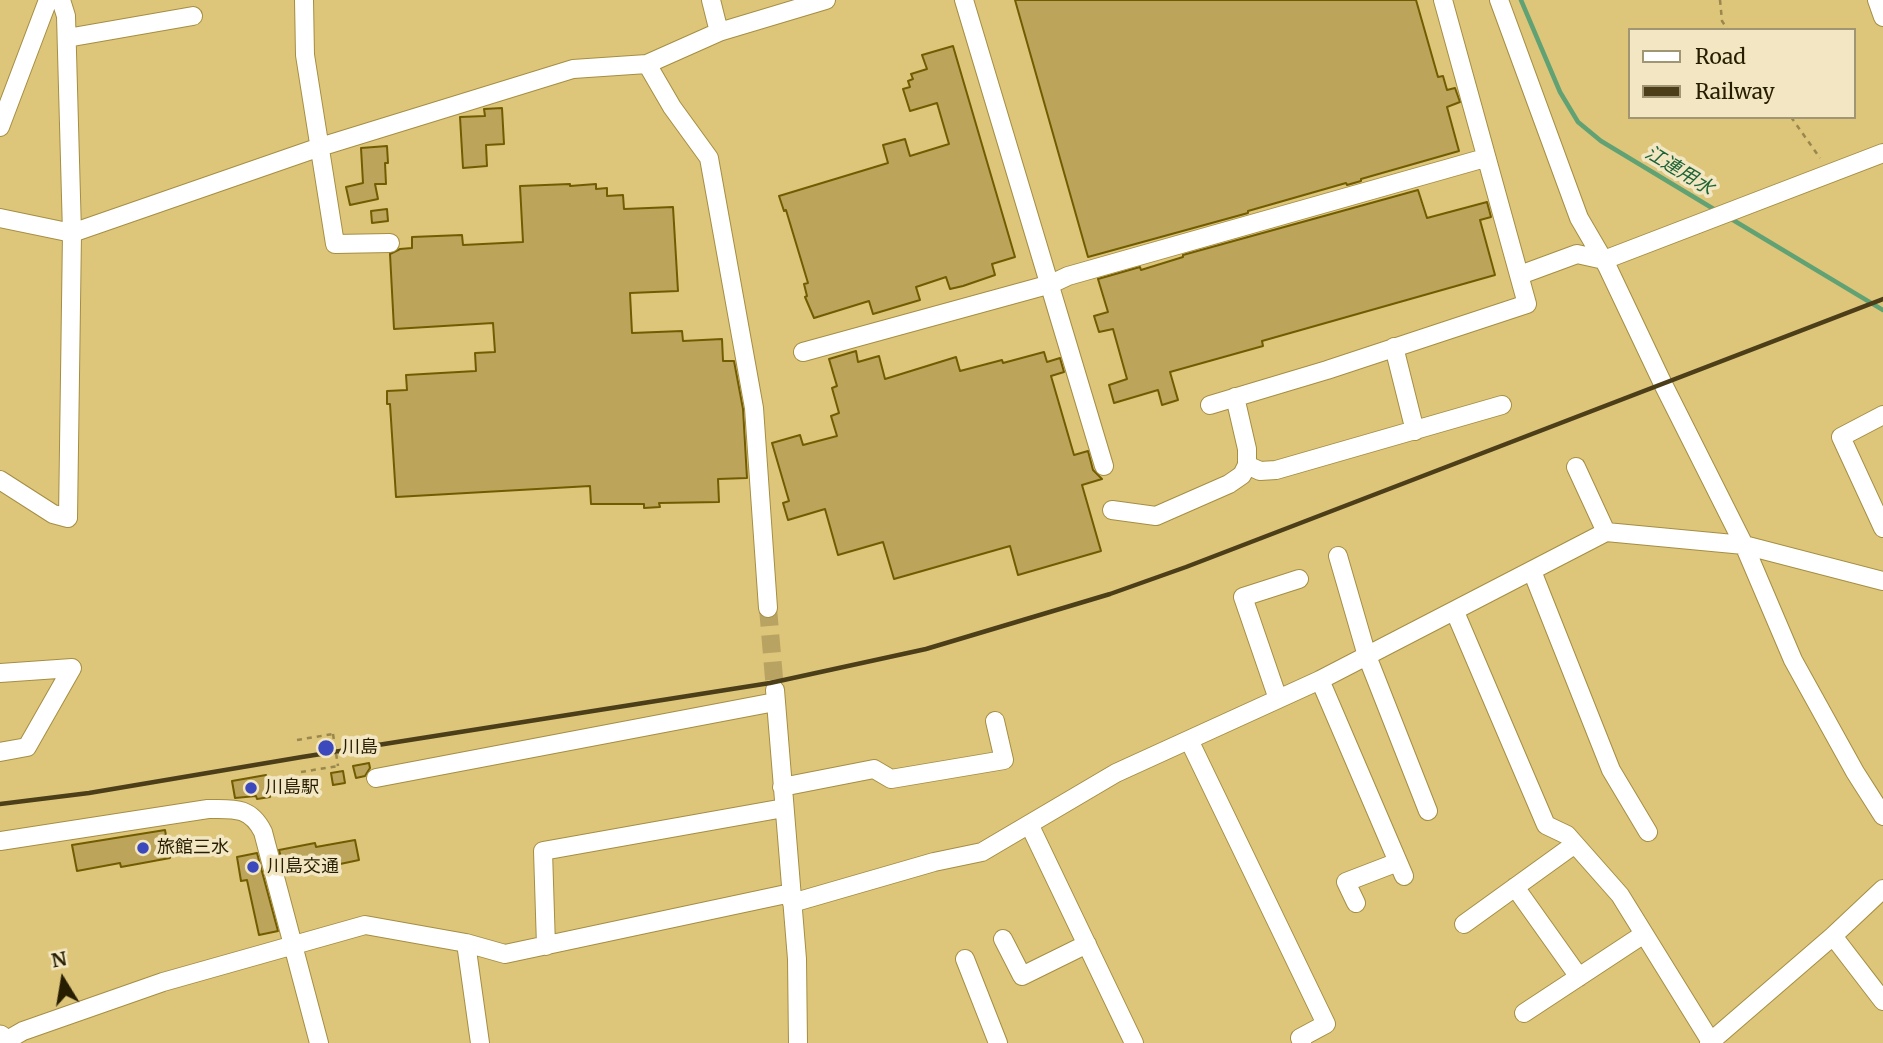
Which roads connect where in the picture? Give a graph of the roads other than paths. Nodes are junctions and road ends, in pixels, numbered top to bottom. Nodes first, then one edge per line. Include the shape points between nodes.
1 (48, 0) edge
2 (61, 0) edge
3 (304, 0) edge
4 (711, 0) edge
5 (826, 0) edge
6 (964, 0) edge
7 (1443, 0) edge
8 (1499, 0) edge
9 (1877, 0) edge
10 (193, 16) dead end
11 (1883, 17) edge
12 (719, 32) junction
13 (67, 38) junction
14 (648, 64) junction
15 (0, 127) edge
16 (320, 147) junction
17 (1883, 153) edge
18 (1485, 158) junction
19 (0, 218) edge
20 (72, 233) junction
21 (390, 243) dead end
22 (1604, 260) junction
23 (1520, 275) junction
24 (1051, 284) junction
25 (1394, 347) junction
26 (803, 352) dead end
27 (1235, 397) junction
28 (1210, 405) dead end
29 (1502, 405) dead end
30 (1883, 415) edge
31 (1415, 431) junction
32 (1247, 465) junction
33 (1104, 466) dead end
34 (1576, 467) dead end
35 (0, 480) edge
36 (1112, 510) dead end
37 (1883, 528) edge
38 (1606, 532) junction
39 (1744, 545) junction
40 (1338, 556) dead end
41 (1532, 570) junction
42 (1299, 579) dead end
43 (1883, 581) edge
44 (768, 608) tunnel mouth
45 (1455, 612) junction
46 (1367, 656) junction
47 (0, 673) edge
48 (1320, 680) junction
49 (1278, 699) junction
50 (995, 721) dead end
51 (1189, 740) junction
52 (0, 752) edge
53 (376, 778) dead end
54 (782, 787) junction
55 (784, 808) junction
56 (1428, 811) dead end
57 (1883, 816) edge
58 (1030, 826) junction
59 (1648, 832) dead end
60 (0, 841) edge
61 (1575, 844) junction
62 (1514, 887) junction
63 (1883, 889) edge
64 (791, 898) junction
65 (1356, 902) dead end
66 (1464, 924) dead end
67 (1644, 934) junction
68 (1833, 936) junction
69 (1003, 939) dead end
70 (466, 943) junction
71 (293, 944) junction
72 (1087, 944) junction
73 (547, 946) junction
74 (965, 958) dead end
75 (1579, 977) junction
76 (1883, 1001) edge
77 (1524, 1013) dead end
78 (0, 1037) edge
79 (1710, 1042) edge
80 (3, 1043) edge
81 (320, 1043) edge
82 (480, 1043) edge
83 (798, 1043) edge
84 (998, 1043) edge
85 (1134, 1043) edge
86 (1302, 1043) edge

1 - 15 street
2 - 13 street
3 - 16 street via 305,55
4 - 12 street
5 - 12 street
6 - 24 street
7 - 18 street
8 - 22 street via 1579,218
9 - 11 street
10 - 13 street
12 - 14 street
13 - 20 street
14 - 16 street via 573,69
14 - 44 street via 709,159 754,408
16 - 20 street
16 - 21 street via 335,244
17 - 22 street
18 - 23 street
18 - 24 street
19 - 20 street
20 - 35 street via 68,518 53,514
22 - 23 street via 1577,254
22 - 39 street
23 - 25 street via 1527,304
24 - 26 street
24 - 33 street
25 - 27 street
25 - 31 street
27 - 28 street
27 - 32 street
29 - 31 street
30 - 37 street via 1841,437
31 - 32 street via 1276,470 1260,471
32 - 36 street via 1229,484 1156,516
34 - 38 street
38 - 39 street
38 - 41 street
39 - 43 street
39 - 57 street via 1793,660
40 - 46 street
41 - 45 street
41 - 59 street via 1611,770
42 - 49 street via 1243,597
45 - 46 street
45 - 61 street via 1546,825
46 - 48 street
46 - 56 street
47 - 52 street via 72,668 27,747
48 - 49 street
48 - 65 street via 1401,869 1346,882
49 - 51 street
50 - 54 street via 1004,760 891,779 874,769
51 - 58 street via 1116,773
51 - 86 street via 1326,1024 1300,1038
53 - 54 street via 775,696
54 - 55 street
55 - 64 street
55 - 73 street via 543,851
58 - 64 street via 982,852
58 - 72 street
60 - 71 street via 208,809 248,813 258,820 263,832
61 - 62 street
61 - 67 street via 1620,895
62 - 66 street
62 - 75 street
63 - 68 street
64 - 73 street
64 - 83 street
67 - 75 street
67 - 79 street
68 - 76 street
68 - 79 street
69 - 72 street via 1022,976
70 - 71 street via 365,925
70 - 73 street via 505,954
70 - 82 street
71 - 80 street via 163,982 23,1031
71 - 81 street
72 - 85 street
74 - 84 street
75 - 77 street
78 - 80 main road

